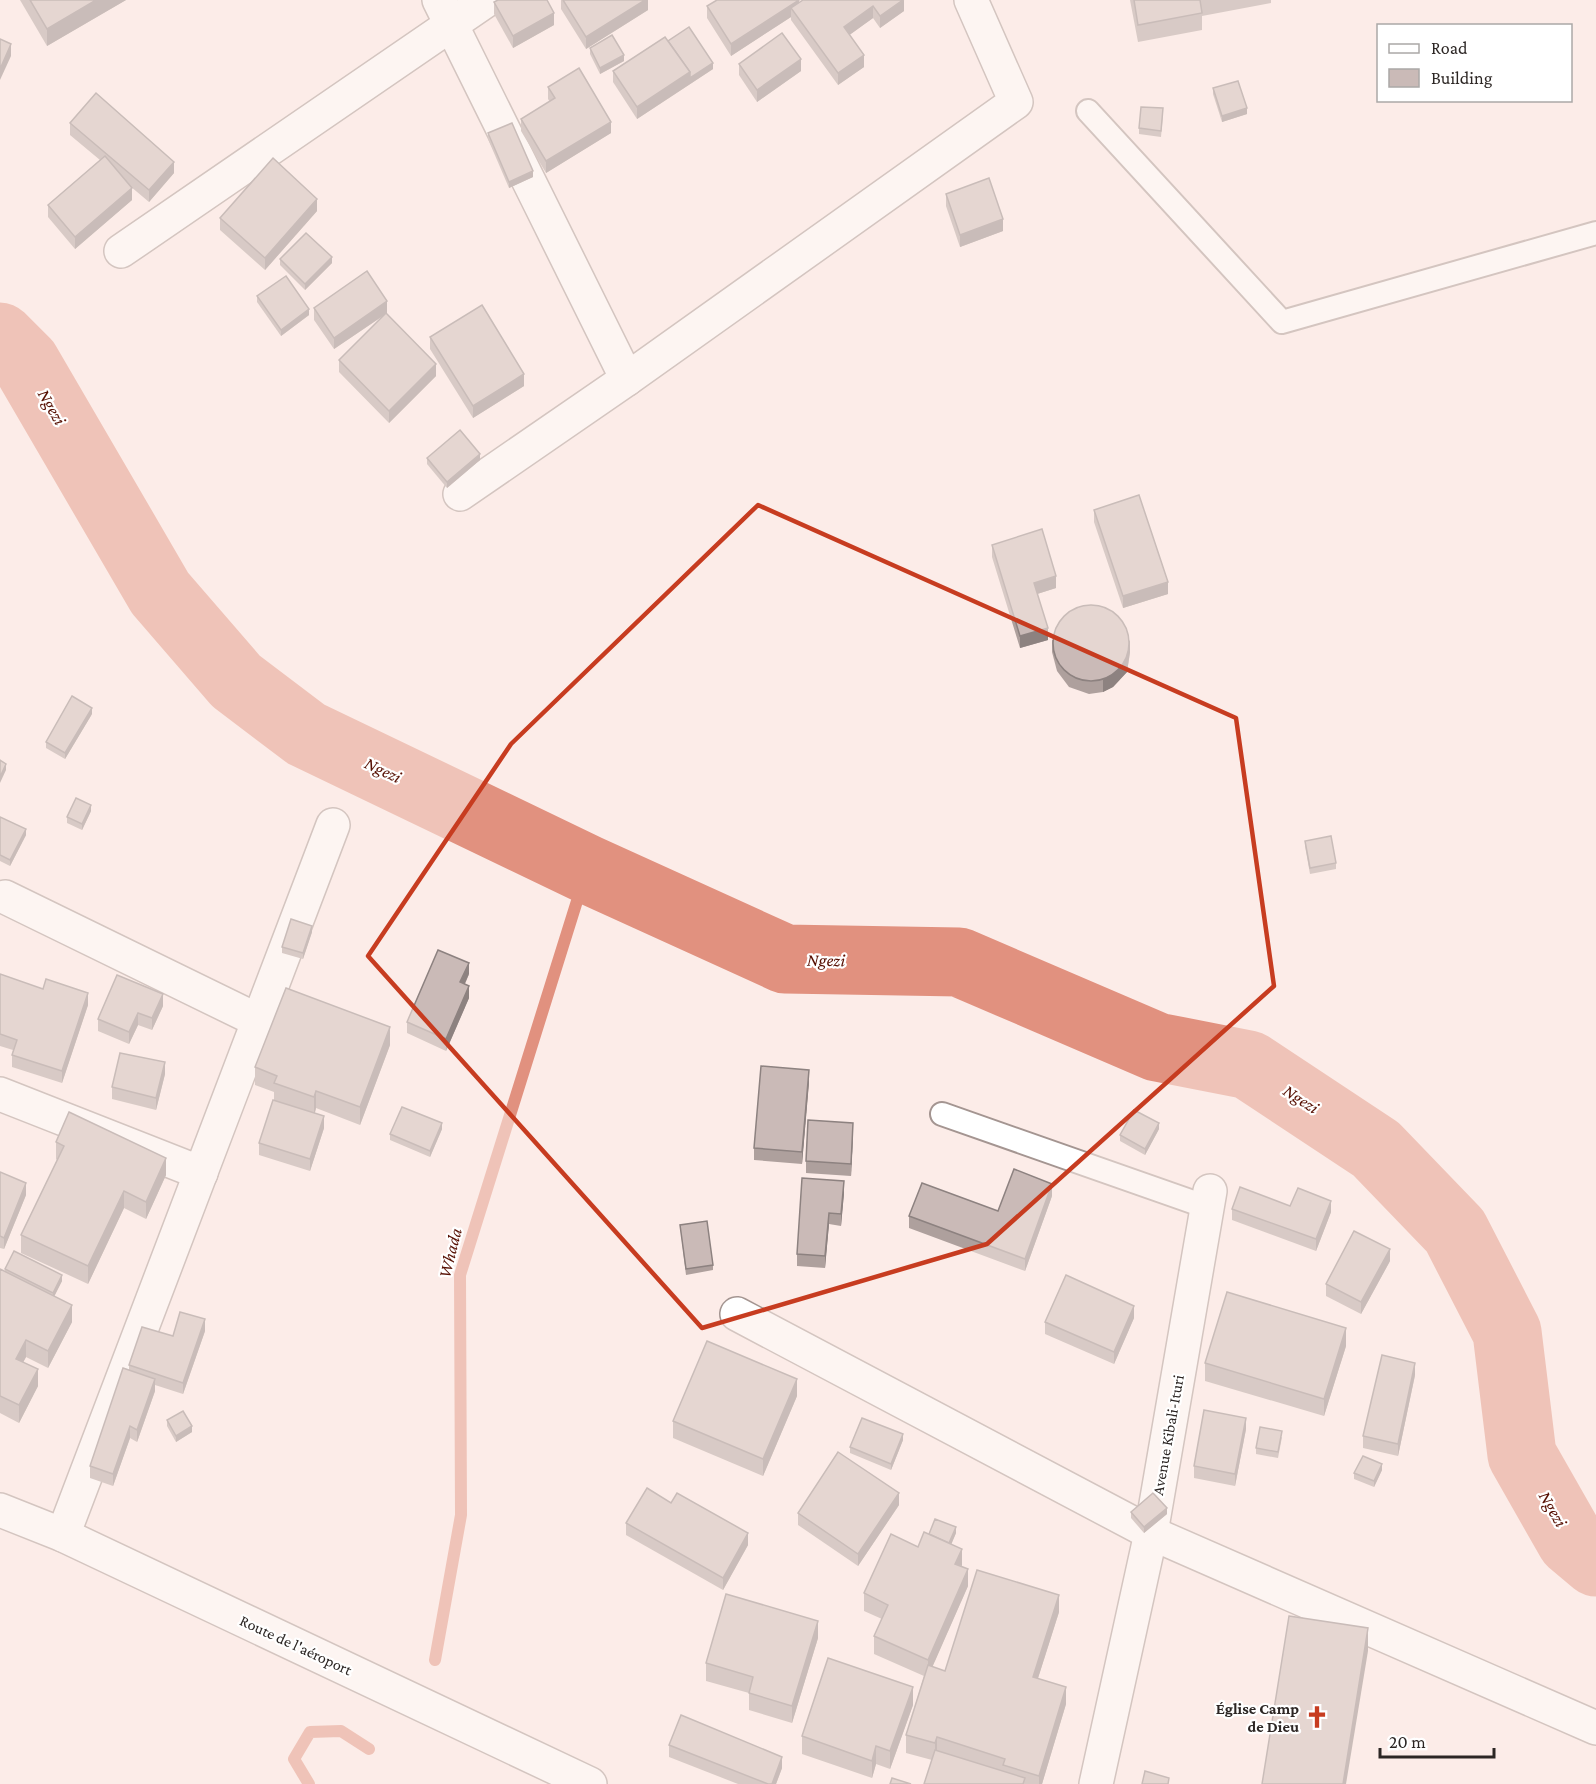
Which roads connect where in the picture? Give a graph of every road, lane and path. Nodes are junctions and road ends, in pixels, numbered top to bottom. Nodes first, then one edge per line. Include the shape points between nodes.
1 (486, 0) edge
2 (971, 0) edge
3 (445, 12) edge
4 (1088, 111) dead end
5 (1596, 233) edge
6 (121, 251) dead end
7 (627, 379) junction
8 (460, 494) dead end
9 (333, 825) dead end
10 (5, 897) dead end
11 (259, 1020) junction
12 (0, 1094) edge
13 (942, 1114) dead end
14 (201, 1173) junction
15 (1209, 1199) joint
16 (738, 1314) dead end
17 (0, 1510) edge
18 (1151, 1533) junction
19 (63, 1535) junction
20 (1596, 1728) edge
21 (590, 1784) edge
22 (1096, 1784) edge

1 - 3 street
2 - 7 street via 1016,102
3 - 6 street
3 - 7 street
4 - 5 lane via 1282,322
7 - 8 street
9 - 11 street
10 - 11 street
11 - 14 street
12 - 14 street
13 - 15 lane
14 - 19 street
15 - 18 street, Avenue Kibali-Ituri
16 - 18 street
17 - 19 street, Route de l'aéroport
18 - 20 street
18 - 22 street, Avenue Kibali-Ituri
19 - 21 street, Route de l'aéroport

